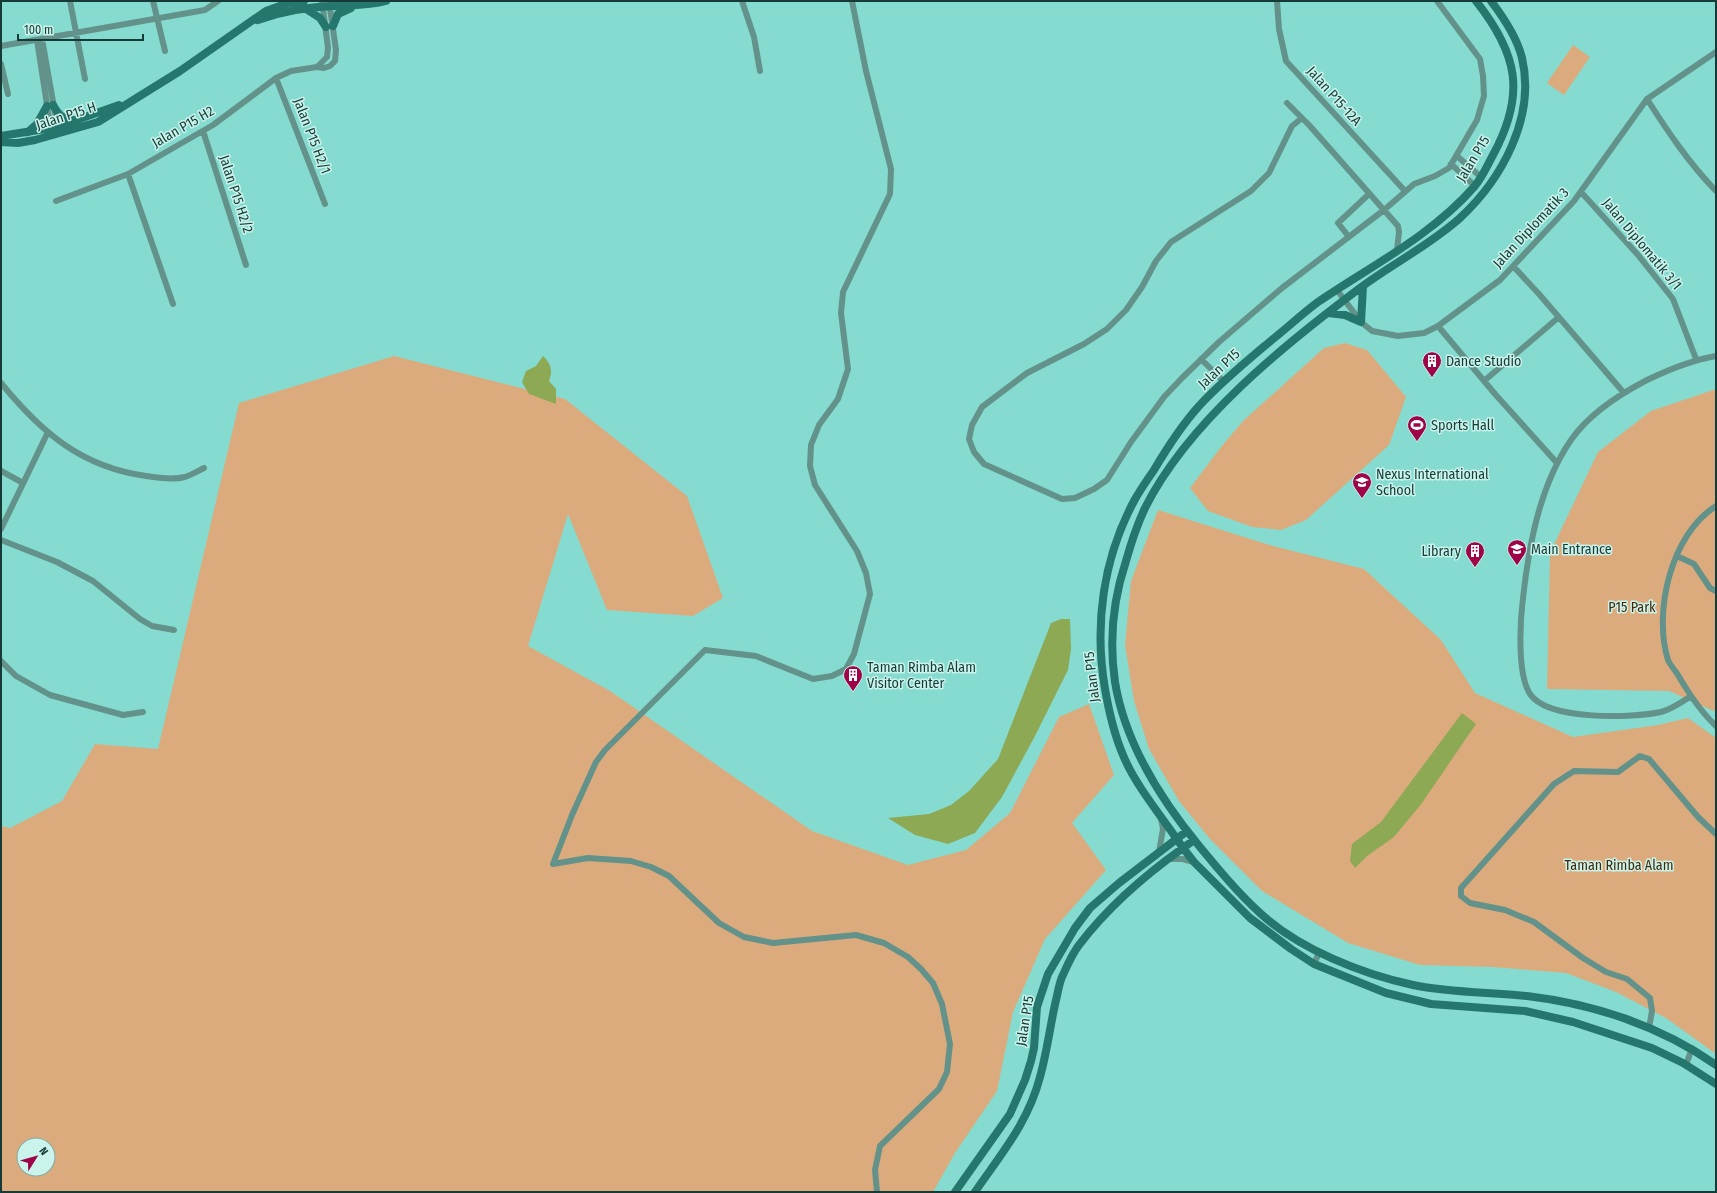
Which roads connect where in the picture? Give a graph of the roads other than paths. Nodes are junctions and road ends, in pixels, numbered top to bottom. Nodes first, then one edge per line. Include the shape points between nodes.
1 (70, 1) edge
2 (153, 1) edge
3 (218, 1) edge
4 (386, 1) edge
5 (742, 1) edge
6 (852, 1) edge
7 (1277, 1) edge
8 (1437, 1) edge
9 (1476, 1) edge
10 (1491, 1) edge
11 (326, 4) edge
12 (305, 5) edge
13 (359, 6) junction
14 (157, 18) junction
15 (329, 27) junction
16 (76, 32) junction
17 (40, 40) junction
18 (1, 46) edge
19 (164, 51) dead end
20 (1716, 52) edge
21 (1, 64) edge
22 (760, 71) dead end
23 (276, 78) junction
24 (85, 79) dead end
25 (8, 94) dead end
26 (1647, 99) junction
27 (133, 100) junction
28 (1287, 103) dead end
29 (50, 106) junction
30 (1302, 118) junction
31 (75, 121) junction
32 (203, 131) junction
33 (27, 132) junction
34 (55, 132) junction
35 (1, 136) edge
36 (1, 142) edge
37 (1457, 156) junction
38 (1451, 164) junction
39 (128, 174) junction
40 (1481, 177) junction
41 (1475, 186) junction
42 (1405, 191) junction
43 (1716, 191) edge
44 (1581, 192) junction
45 (1369, 194) junction
46 (56, 201) dead end
47 (325, 204) dead end
48 (1384, 210) junction
49 (1348, 237) junction
50 (1397, 250) junction
51 (246, 265) dead end
52 (1513, 266) junction
53 (1363, 286) junction
54 (1337, 290) junction
55 (1343, 301) junction
56 (173, 304) dead end
57 (1328, 313) junction
58 (1559, 317) junction
59 (1360, 322) junction
60 (1438, 326) junction
61 (1716, 356) edge
62 (1201, 359) junction
63 (1696, 360) junction
64 (1484, 380) junction
65 (1223, 381) junction
66 (1, 383) edge
67 (1624, 393) junction
68 (48, 432) junction
69 (1557, 463) junction
70 (204, 468) dead end
71 (1, 471) edge
72 (23, 483) junction
73 (1134, 502) junction
74 (1716, 506) edge
75 (1144, 509) junction
76 (1, 529) edge
77 (1, 540) edge
78 (1676, 556) junction
79 (1716, 591) edge
80 (174, 630) dead end
81 (1, 661) edge
82 (1691, 696) junction
83 (143, 712) dead end
84 (1716, 726) edge
85 (1161, 817) junction
86 (1187, 830) junction
87 (1716, 834) edge
88 (1177, 838) junction
89 (1194, 840) junction
90 (1183, 848) junction
91 (1159, 852) junction
92 (1166, 860) junction
93 (1194, 862) junction
94 (1319, 953) junction
95 (1314, 964) junction
96 (1649, 1028) junction
97 (1692, 1048) junction
98 (1686, 1065) junction
99 (1716, 1065) edge
100 (1716, 1084) edge
101 (877, 1192) edge
102 (955, 1192) edge
103 (975, 1192) edge

1 - 16 street
2 - 14 street
3 - 14 street via 205,10
4 - 13 street, Jalan P15 H
5 - 22 street via 754,38
6 - 101 street via 866,72 891,168 890,194 843,292 841,313 848,369 838,399 819,425 811,445 810,466 815,485 857,552 866,573 870,594 854,654 846,669 832,676 813,679 756,656 705,650 596,762 553,864 588,858 631,861 669,876 719,923 744,937 773,944 856,935 884,943 908,957 921,969 933,983 942,1004 950,1044 947,1072 939,1089 880,1146 875,1170
7 - 42 street, Jalan P15-12A via 1279,29 1286,61
8 - 37 street via 1480,58 1483,76 1484,96 1477,120
9 - 40 street, Jalan P15 via 1501,36 1512,72 1513,90 1508,123
10 - 53 street, Jalan P15 via 1514,36 1522,57 1524,76 1522,114 1507,155 1499,171 1478,199 1460,217 1440,234
11 - 12 street, Jalan P15 H
11 - 13 street, Jalan P15 H
11 - 15 street, Jalan P15 H2
12 - 15 street
12 - 27 street, Jalan P15 H via 288,3 266,11 180,71
13 - 15 street via 338,14
14 - 16 street
14 - 19 street
15 - 23 street, Jalan P15 H2 via 327,57 317,66 291,71
16 - 17 street
16 - 24 street
17 - 18 street
17 - 29 street
20 - 26 street, Jalan Diplomatik 3
21 - 25 street
23 - 32 street, Jalan P15 H2
23 - 47 street, Jalan P15 H2/1
26 - 43 street via 1697,171
26 - 44 street, Jalan Diplomatik 3
27 - 31 street, Jalan P15 H
27 - 34 street, Jalan P15 H via 98,122
28 - 30 street
29 - 31 street via 64,119
29 - 33 street via 37,124
29 - 34 street
30 - 45 street
30 - 62 street via 1292,126 1269,173 1251,191 1171,242 1156,261 1126,310 1107,328 1084,344 1027,372 982,407 972,424 969,439 974,452 984,464 1062,499 1075,498 1107,480 1160,403
31 - 34 street, Jalan P15 H
32 - 39 street, Jalan P15 H2 via 169,148
32 - 51 street, Jalan P15 H2/2
33 - 34 street, Jalan P15 H
33 - 35 street, Jalan P15 H
34 - 36 street, Jalan P15 H via 18,143
37 - 38 street
37 - 40 street
38 - 41 street
38 - 42 street via 1449,168 1414,184
39 - 46 street, Jalan P15 H2
39 - 56 street
40 - 41 street, Jalan P15
41 - 50 street, Jalan P15 via 1425,231
42 - 48 street
44 - 52 street, Jalan Diplomatik 3
44 - 63 street, Jalan Diplomatik 3/1 via 1638,255 1675,301
45 - 48 street
45 - 49 street via 1338,223
48 - 49 street
48 - 50 street via 1398,226
49 - 62 street via 1282,288
50 - 54 street, Jalan P15
52 - 58 street
52 - 60 street, Jalan Diplomatik 3 via 1500,280
53 - 55 street, Jalan P15
53 - 59 street
54 - 55 street, Jalan Diplomatik 3
54 - 65 street, Jalan P15 via 1316,304
55 - 57 street, Jalan P15
55 - 59 street, Jalan Diplomatik 3
57 - 59 street via 1345,315
57 - 75 street, Jalan P15 via 1213,414 1164,476
58 - 64 street
58 - 67 street
59 - 60 street, Jalan Diplomatik 3 via 1372,331 1398,336 1424,333
60 - 64 street
61 - 63 street
62 - 65 street
63 - 67 street via 1655,376
64 - 69 street
65 - 73 street, Jalan P15 via 1198,407 1167,448
66 - 68 street via 19,405
67 - 69 street via 1585,424 1572,438
68 - 70 street via 73,452 129,474 163,478 185,477
68 - 72 street
69 - 82 street via 1539,510 1525,576 1521,613 1522,661 1525,683 1530,694 1547,708 1613,717 1663,711
71 - 72 street
72 - 76 street
73 - 75 street
73 - 85 street, Jalan P15 via 1106,572 1100,614 1101,666 1110,718 1124,757
74 - 78 street via 1691,529
75 - 86 street, Jalan P15 via 1120,580 1113,614 1115,681 1122,711 1138,753 1153,781
77 - 80 street via 56,562 93,581 152,626
78 - 79 street via 1694,564 1710,588
78 - 82 street via 1664,597 1662,629 1668,661
81 - 83 street via 16,676 50,695 123,715
82 - 84 street via 1705,716
85 - 88 street, Jalan P15
85 - 91 street via 1163,829
86 - 88 street, Jalan P15
86 - 89 street, Jalan P15
87 - 96 street via 1698,817 1649,759 1640,756 1618,772 1574,771 1554,784 1461,888 1461,896 1470,903 1505,910 1534,922 1583,958 1606,972 1627,979 1641,989 1650,998 1652,1011
88 - 90 street
88 - 91 street, Jalan P15
89 - 90 street, Jalan P15
89 - 94 street, Jalan P15 via 1262,916
90 - 92 street, Jalan P15
90 - 93 street
91 - 102 street, Jalan P15 via 1090,908 1060,951 1048,974 1037,1007 1034,1048 1025,1080 1010,1114
92 - 93 street via 1182,859
92 - 103 street, Jalan P15 via 1101,919 1078,946 1061,978 1040,1079 1027,1114
93 - 95 street via 1250,918
94 - 95 street
94 - 96 street, Jalan P15 via 1380,976 1414,985 1458,992 1531,997 1616,1015
95 - 98 street via 1386,993 1431,1004 1525,1011 1573,1022 1652,1048
96 - 97 street, Jalan P15
97 - 98 street
97 - 99 street, Jalan P15
98 - 100 street

